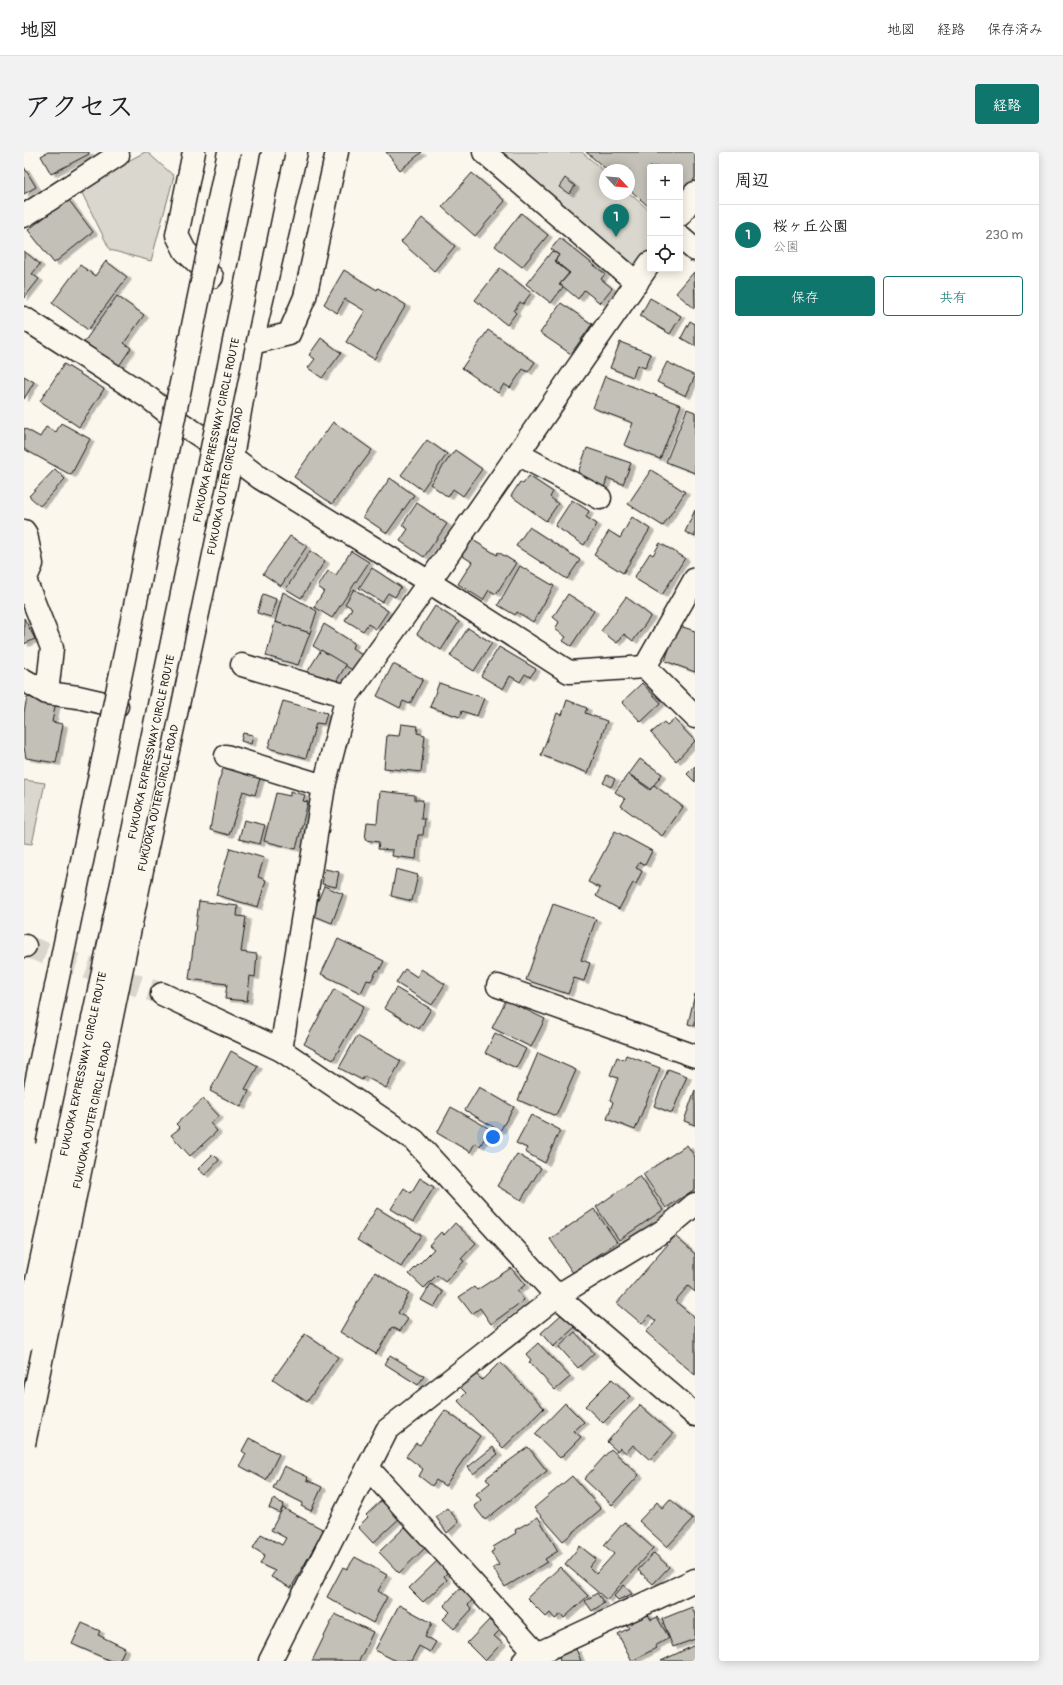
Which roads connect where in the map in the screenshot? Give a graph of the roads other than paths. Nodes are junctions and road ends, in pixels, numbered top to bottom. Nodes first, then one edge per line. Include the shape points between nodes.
1 (194, 152) edge
2 (229, 152) edge
3 (239, 152) edge
4 (273, 152) edge
5 (296, 152) edge
6 (337, 152) edge
7 (484, 152) edge
8 (120, 153) edge
9 (695, 193) edge
10 (683, 211) edge
11 (24, 216) edge
12 (683, 239) edge
13 (695, 250) edge
14 (647, 268) edge
15 (212, 277) junction
16 (637, 283) junction
17 (24, 318) edge
18 (252, 343) junction
19 (178, 422) junction
20 (518, 454) junction
21 (232, 457) junction
22 (600, 498) dead end
23 (24, 532) edge
24 (695, 579) edge
25 (429, 582) junction
26 (242, 665) dead end
27 (645, 667) junction
28 (24, 680) edge
29 (47, 693) junction
30 (347, 696) junction
31 (117, 706) junction
32 (695, 717) edge
33 (226, 756) dead end
34 (324, 786) junction
35 (498, 986) dead end
36 (162, 994) tunnel mouth
37 (281, 1050) junction
38 (695, 1056) edge
39 (24, 1139) edge
40 (695, 1204) edge
41 (557, 1296) junction
42 (24, 1341) edge
43 (695, 1415) edge
44 (24, 1444) edge
45 (368, 1468) junction
46 (695, 1580) edge
47 (530, 1658) edge
48 (270, 1661) edge

1 - 15 main road via 177,235 184,251
2 - 39 main road, bridge
3 - 15 main road
4 - 42 main road, FUKUOKA EXPRESSWAY CIRCLE ROUTE, bridge via 132,841
5 - 18 main road, FUKUOKA OUTER CIRCLE ROAD
6 - 18 main road via 305,297 289,334
7 - 16 main road
8 - 11 main road
9 - 10 main road
12 - 13 main road
14 - 16 main road
15 - 19 main road
16 - 20 main road
17 - 19 main road via 149,398
18 - 21 main road, FUKUOKA OUTER CIRCLE ROAD
19 - 21 main road
19 - 31 main road via 172,460
20 - 22 main road
20 - 25 main road
21 - 25 main road via 260,478
21 - 44 main road, FUKUOKA OUTER CIRCLE ROAD, bridge via 143,865
23 - 29 main road via 32,564 25,580 52,648
24 - 27 main road
25 - 27 main road via 569,672
25 - 30 main road
26 - 30 main road
27 - 32 main road
28 - 29 main road
29 - 31 main road
30 - 34 main road
31 - 39 main road, bridge
33 - 34 main road
34 - 37 main road
35 - 38 main road
36 - 37 main road
37 - 41 main road via 414,1140
40 - 41 main road via 662,1231
41 - 43 main road
41 - 45 main road via 387,1430
45 - 47 main road
45 - 48 main road
46 - 47 main road

